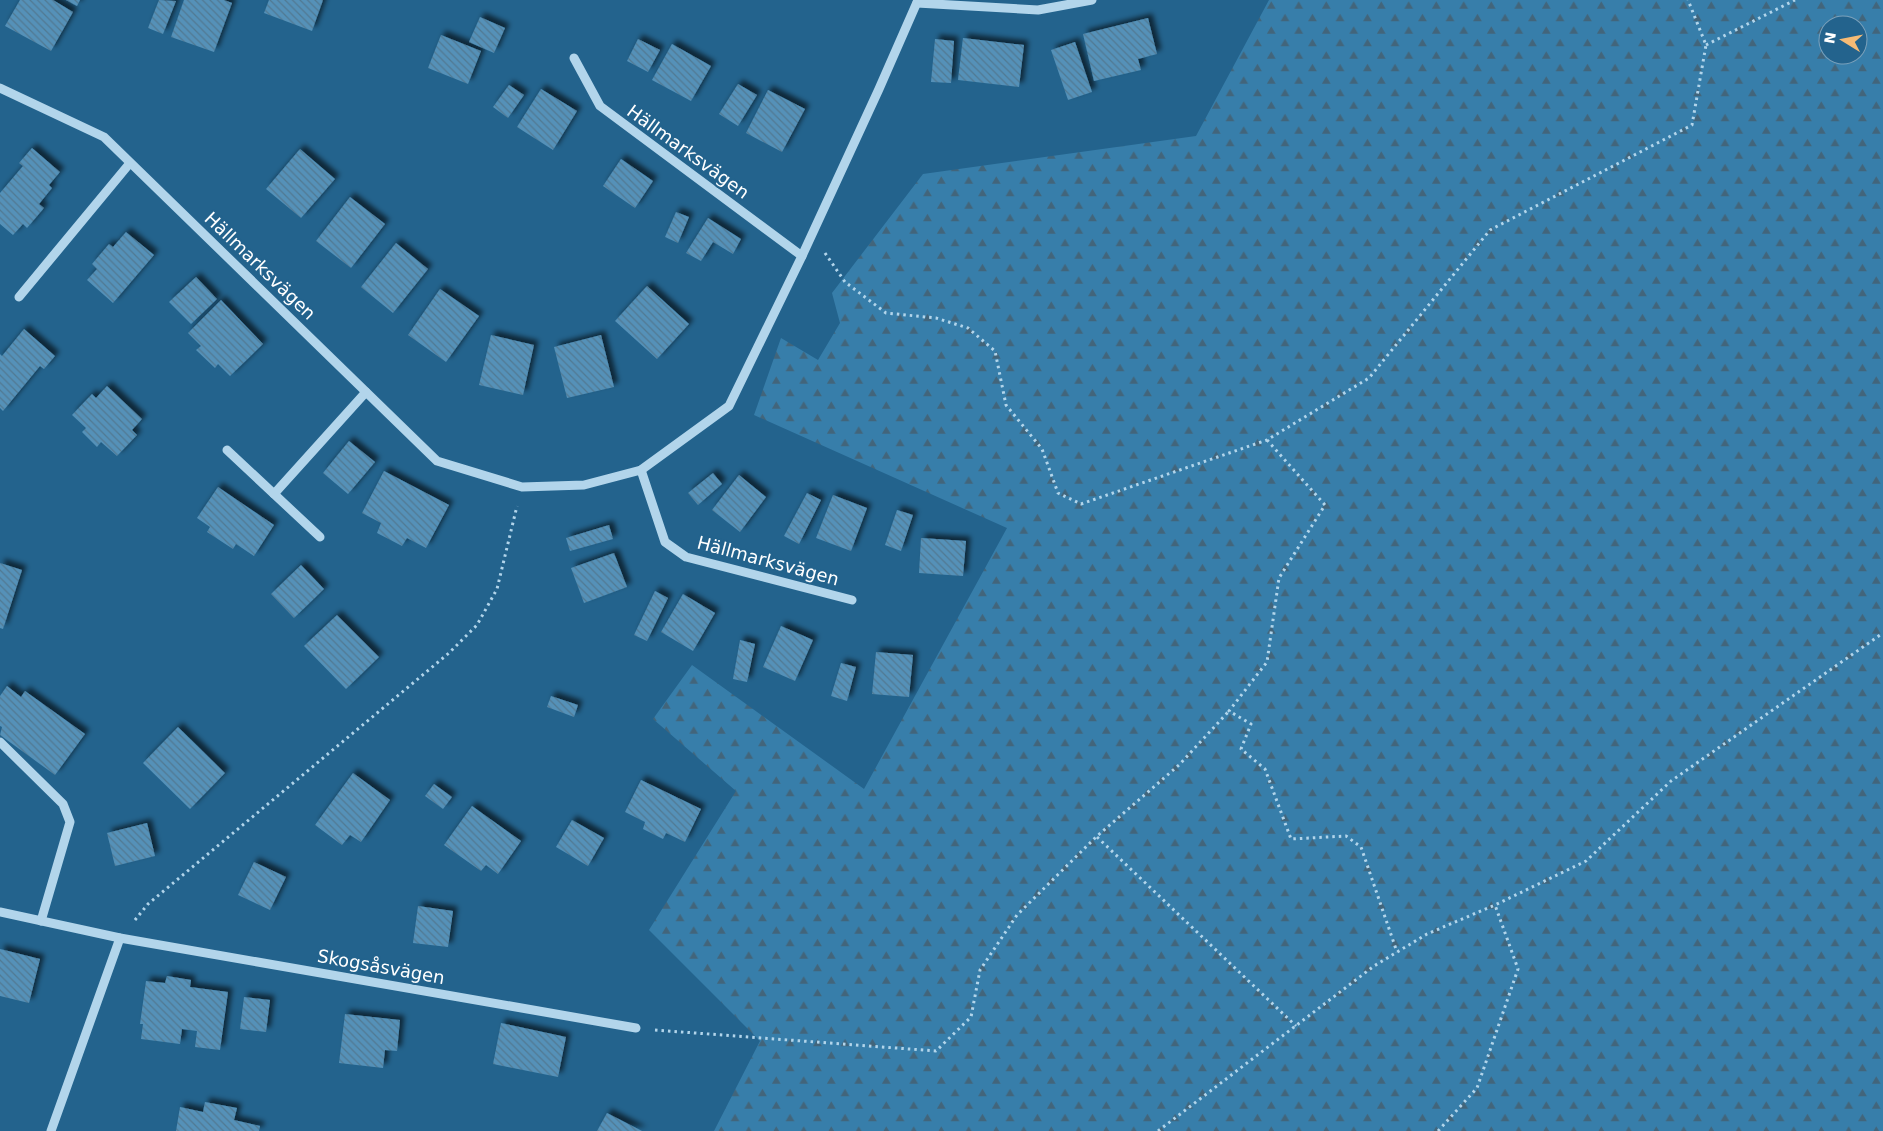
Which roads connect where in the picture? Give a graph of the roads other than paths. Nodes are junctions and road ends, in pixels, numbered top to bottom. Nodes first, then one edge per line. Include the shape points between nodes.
1 (1092, 0) edge
2 (918, 1) edge
3 (574, 58) dead end
4 (0, 88) edge
5 (130, 163) junction
6 (802, 256) junction
7 (19, 297) dead end
8 (366, 392) junction
9 (227, 450) dead end
10 (641, 470) junction
11 (274, 494) junction
12 (320, 538) dead end
13 (852, 600) dead end
14 (0, 742) edge
15 (0, 912) edge
16 (41, 921) junction
17 (120, 938) junction
18 (636, 1028) road end
19 (51, 1131) edge

1 - 2 street, Hällmarksvägen via 1038,10
2 - 6 street, Hällmarksvägen
3 - 6 street, Hällmarksvägen via 600,106
4 - 5 street, Hällmarksvägen via 104,137
5 - 7 street
5 - 8 street, Hällmarksvägen
6 - 10 street, Hällmarksvägen via 729,406
8 - 10 street, Hällmarksvägen via 437,461 522,487 584,485
8 - 11 street
9 - 11 street
10 - 13 street, Hällmarksvägen via 665,542 686,557
11 - 12 street
14 - 16 street via 63,804 70,822
15 - 16 street, Skogsåsvägen
16 - 17 street, Skogsåsvägen
17 - 18 street, Skogsåsvägen
17 - 19 street

